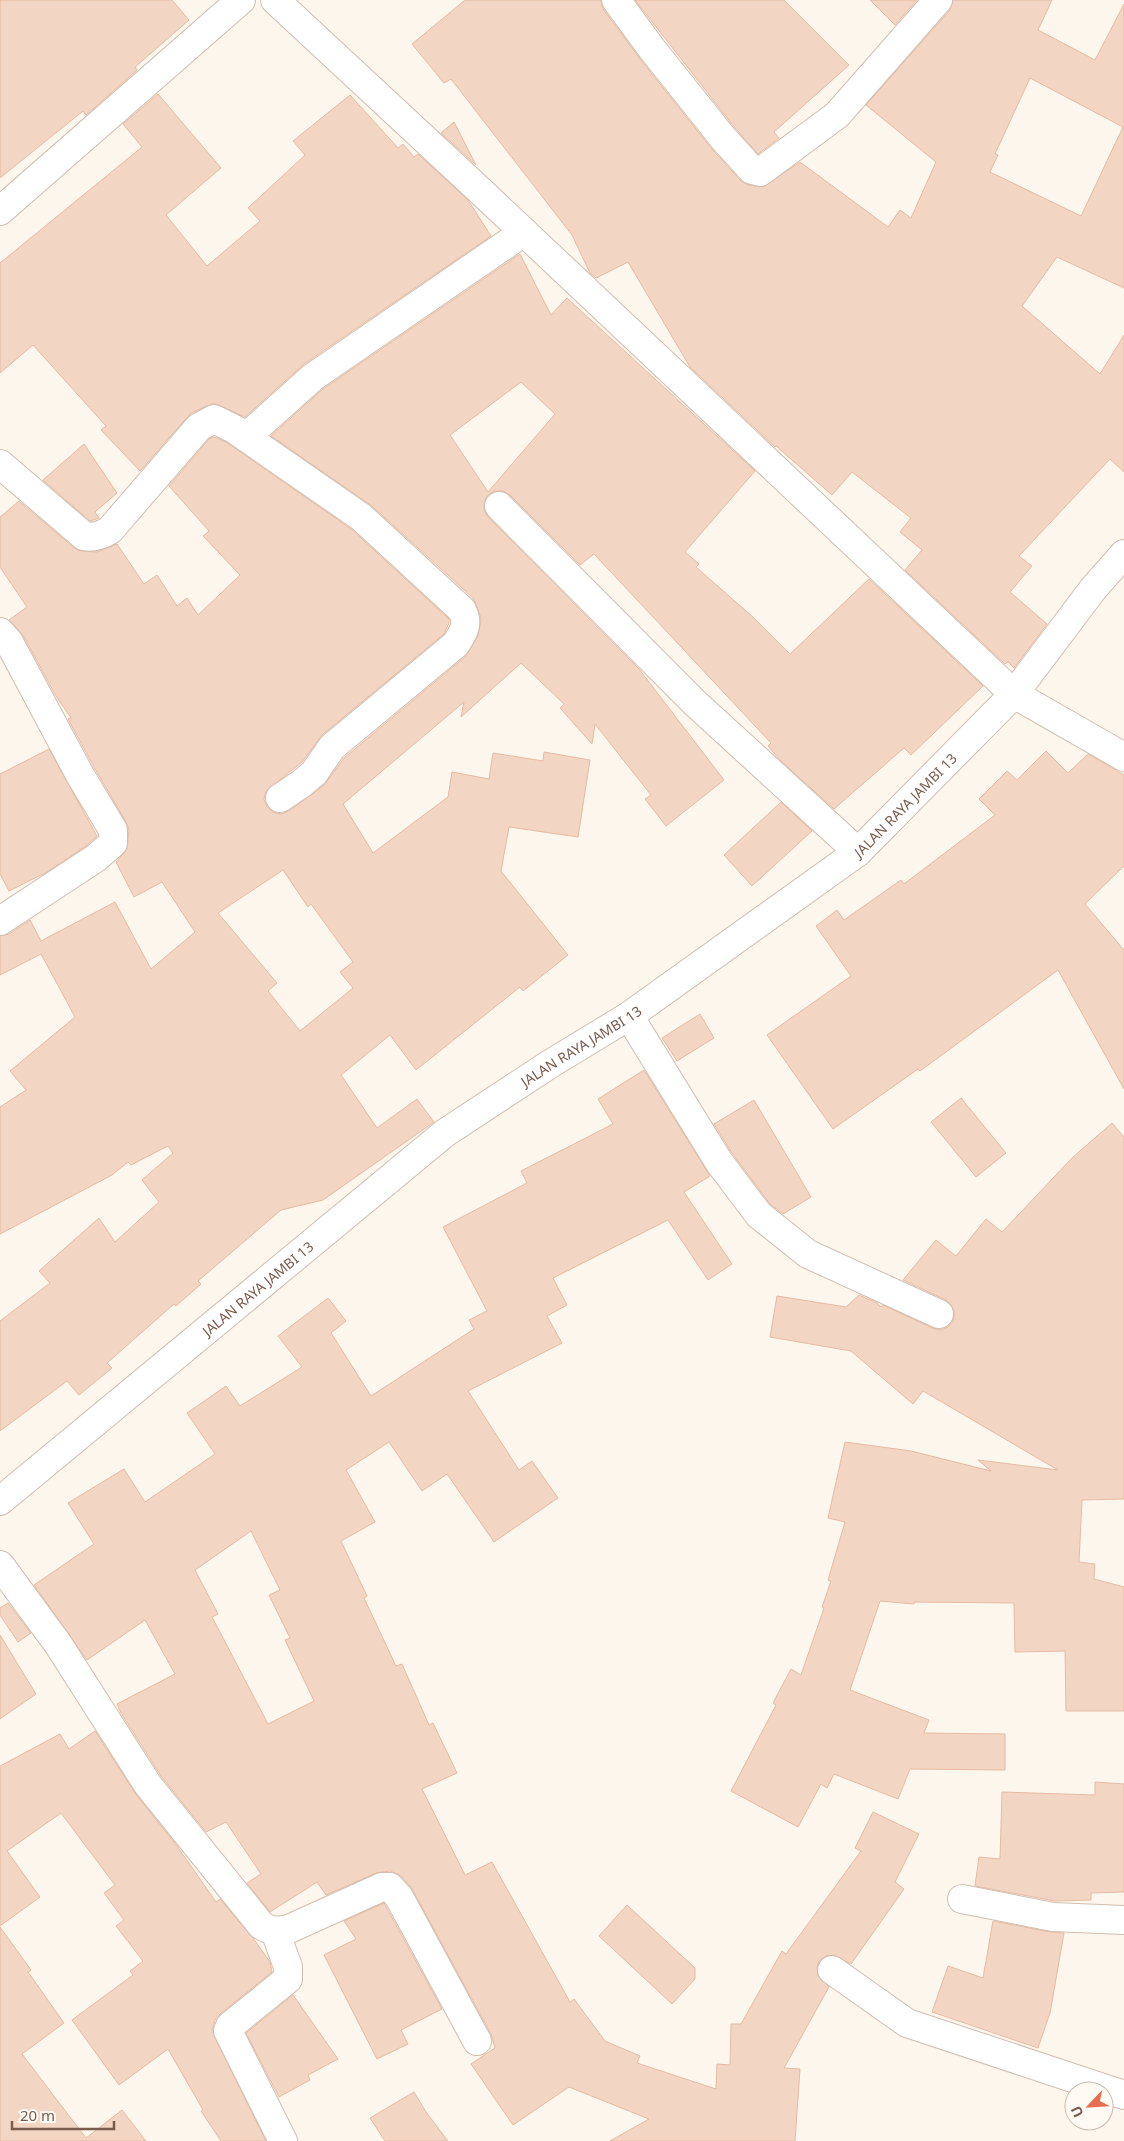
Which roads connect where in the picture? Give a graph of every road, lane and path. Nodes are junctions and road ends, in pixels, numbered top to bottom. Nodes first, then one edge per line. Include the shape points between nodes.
1 (275, 0) edge
2 (616, 0) edge
3 (938, 0) edge
4 (228, 4) edge
5 (0, 211) edge
6 (524, 232) junction
7 (246, 437) junction
8 (0, 464) edge
9 (499, 506) dead end
10 (1124, 554) edge
11 (0, 632) edge
12 (1014, 694) junction
13 (1124, 757) edge
14 (280, 798) dead end
15 (858, 852) junction
16 (0, 921) edge
17 (629, 1016) junction
18 (939, 1314) dead end
19 (0, 1501) edge
20 (0, 1564) edge
21 (962, 1900) dead end
22 (1124, 1920) edge
23 (275, 1931) junction
24 (832, 1970) dead end
25 (477, 2041) dead end
26 (1124, 2095) edge
27 (283, 2141) edge

1 - 6 street
2 - 3 street via 723,138 752,170 760,172 837,115
4 - 5 street
6 - 7 street via 313,378
6 - 12 street
7 - 8 street via 223,422 214,419 205,422 110,530 90,537 84,536
7 - 14 street via 361,517 462,610 467,619 456,644 332,747 314,773
9 - 15 street via 695,703
10 - 12 street, JALAN RAYA JAMBI 13 via 1093,589
11 - 16 street via 9,642 80,775 114,830 115,838 96,858
12 - 13 street
12 - 15 street, JALAN RAYA JAMBI 13
15 - 17 street, JALAN RAYA JAMBI 13
17 - 18 street via 719,1162 759,1215 808,1254
17 - 19 street, JALAN RAYA JAMBI 13 via 445,1134
20 - 23 street via 58,1644 148,1785 261,1925
21 - 22 street via 1053,1917
23 - 25 street via 289,1928 382,1887 390,1887 399,1897
23 - 27 street via 288,1967 288,1979 228,2031
24 - 26 street via 907,2023

